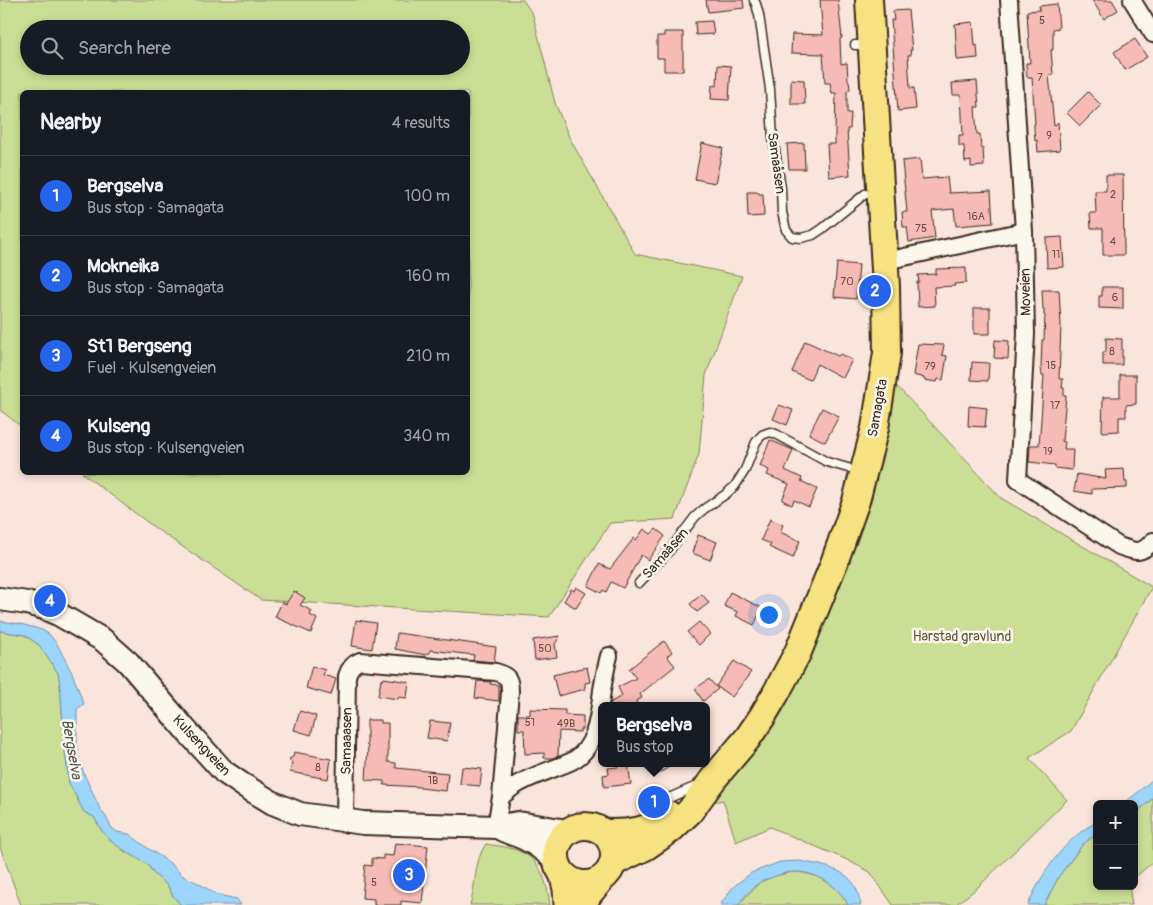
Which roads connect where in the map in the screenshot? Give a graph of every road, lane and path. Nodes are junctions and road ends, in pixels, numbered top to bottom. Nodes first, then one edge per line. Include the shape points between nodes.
1 (754, 0) edge
2 (869, 0) edge
3 (1009, 0) edge
4 (1132, 0) edge
5 (1153, 34) edge
6 (865, 194) dead end
7 (1024, 232) junction
8 (885, 258) junction
9 (848, 468) dead end
10 (1153, 541) edge
11 (639, 583) dead end
12 (0, 599) edge
13 (609, 656) dead end
14 (601, 702) edge
15 (598, 724) edge
16 (714, 778) junction
17 (501, 797) junction
18 (345, 821) junction
19 (496, 827) junction
20 (568, 831) junction
21 (606, 833) junction
22 (559, 867) junction
23 (609, 870) junction
24 (567, 905) edge
25 (583, 905) edge

1 - 6 lane, Samaåsen via 770,89 773,138 786,230 792,237 812,235
2 - 8 highway, Samagata via 863,45
3 - 7 street, Moveien
4 - 5 street
7 - 8 street via 895,259
7 - 10 street, Moveien via 1026,334 1018,480 1119,546 1139,552
8 - 16 highway, Samagata via 883,286 887,353 875,428 856,501 798,652 762,717
9 - 11 lane, Samaåsen via 827,462 776,434 762,435 735,486 695,517
12 - 18 main road, Kulsengveien via 44,608 103,640 128,662 224,772 243,785 300,814
13 - 14 street
15 - 17 street via 591,742 574,760 536,775
16 - 21 highway, Samagata via 652,826
16 - 23 highway, Samagata via 690,811 670,830
17 - 18 street, Samaaasen via 510,692 507,677 496,672 360,661 348,671 347,676
17 - 19 street
18 - 19 main road, Kulsengveien
19 - 20 main road, Kulsengveien via 518,822
19 - 22 main road, Kulsengveien via 526,839
20 - 21 highway via 583,825
20 - 22 highway via 557,844
21 - 23 highway via 614,852
22 - 23 highway via 569,879 587,884 596,882
22 - 24 main road
23 - 25 main road

